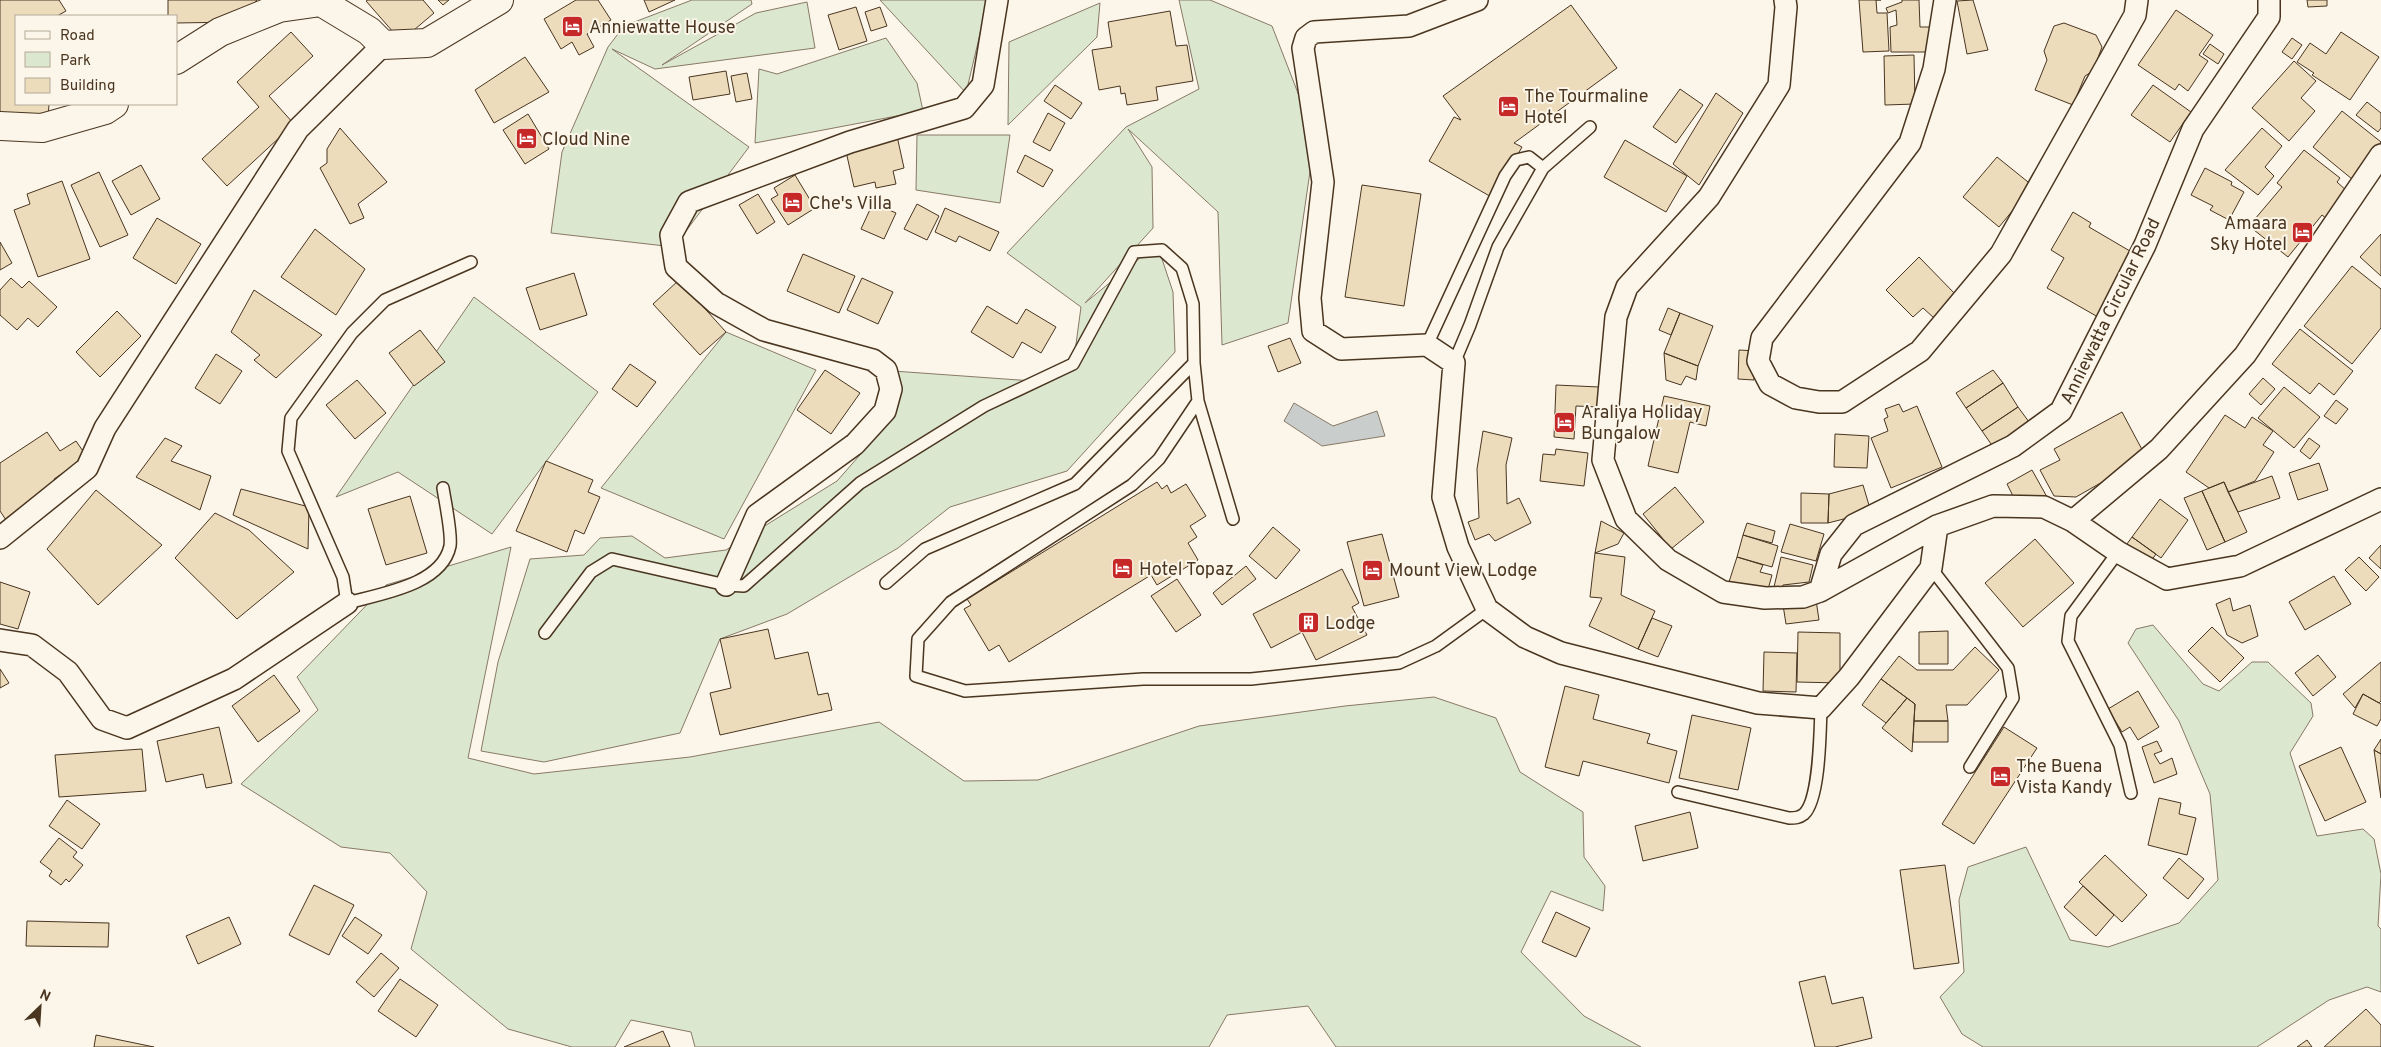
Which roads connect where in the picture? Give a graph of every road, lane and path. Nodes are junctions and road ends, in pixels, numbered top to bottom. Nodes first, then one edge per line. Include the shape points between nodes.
1 (498, 0) edge
2 (997, 0) edge
3 (1476, 0) edge
4 (1785, 0) edge
5 (1945, 0) edge
6 (2137, 0) edge
7 (2269, 0) edge
8 (383, 45) junction
9 (178, 59) edge
10 (112, 105) edge
11 (0, 126) edge
12 (1590, 127) dead end
13 (2381, 155) edge
14 (1543, 168) junction
15 (471, 262) dead end
16 (1427, 345) junction
17 (1194, 363) junction
18 (1454, 363) junction
19 (1198, 401) junction
20 (443, 488) dead end
21 (2381, 499) edge
22 (1233, 519) dead end
23 (2073, 520) junction
24 (1937, 526) junction
25 (0, 538) edge
26 (2118, 552) junction
27 (1931, 568) junction
28 (886, 583) dead end
29 (726, 585) junction
30 (1820, 591) junction
31 (347, 603) junction
32 (1487, 609) junction
33 (545, 633) dead end
34 (0, 640) edge
35 (1821, 708) junction
36 (1970, 768) dead end
37 (1678, 792) dead end
38 (2131, 793) dead end

1 - 8 street via 427,43
2 - 29 street via 983,85 964,108 850,142 689,202 671,235 676,267 716,303 764,330 873,360 886,370 891,389 885,411 855,444 757,515
3 - 16 street via 1409,26 1314,32 1306,38 1303,48 1323,182 1310,298 1313,331 1340,348
4 - 30 street via 1779,85 1709,197 1627,288 1616,317 1603,460 1626,519 1668,560 1723,592 1764,598 1802,597
5 - 6 street via 1934,69 1910,143 1762,338 1758,361 1770,384 1796,398 1842,402 1920,351 2001,254 2135,14
7 - 30 street, Anniewatta Circular Road via 2269,17 2193,129 2145,245 2061,410 2013,446 1854,525 1831,554
8 - 9 street via 369,31 321,2 279,8 220,32
8 - 25 street via 298,129 105,428 87,468
10 - 11 street via 42,128
12 - 14 lane
13 - 23 street via 2245,355 2159,449
14 - 16 lane via 1529,157 1516,160 1505,176
14 - 18 lane via 1498,247
15 - 31 lane via 385,300 352,332 291,418 288,450 343,577
16 - 18 street
17 - 19 lane
17 - 28 lane via 1075,484 925,549
17 - 29 lane via 1193,304 1182,268 1162,250 1134,252 1073,364 984,406 860,483 744,586
18 - 32 street via 1443,497 1458,547
19 - 22 lane
19 - 32 lane via 1160,459 1132,485 951,602 918,639 916,676 965,691 1143,679 1251,679 1399,662 1436,646
20 - 31 lane via 450,545 440,568 415,583
21 - 26 street via 2240,566 2167,579
23 - 24 street via 2044,507 1993,506
23 - 26 street
24 - 27 street
24 - 30 street
26 - 38 lane via 2071,616 2068,641 2120,745
27 - 35 street via 1849,677
27 - 36 lane via 2008,668 2013,698
29 - 33 lane via 612,559 591,572
31 - 34 street via 234,679 127,728 102,720 68,672 32,645
32 - 35 street via 1525,637 1561,653 1758,703
35 - 37 lane via 1819,763 1809,804 1799,818

